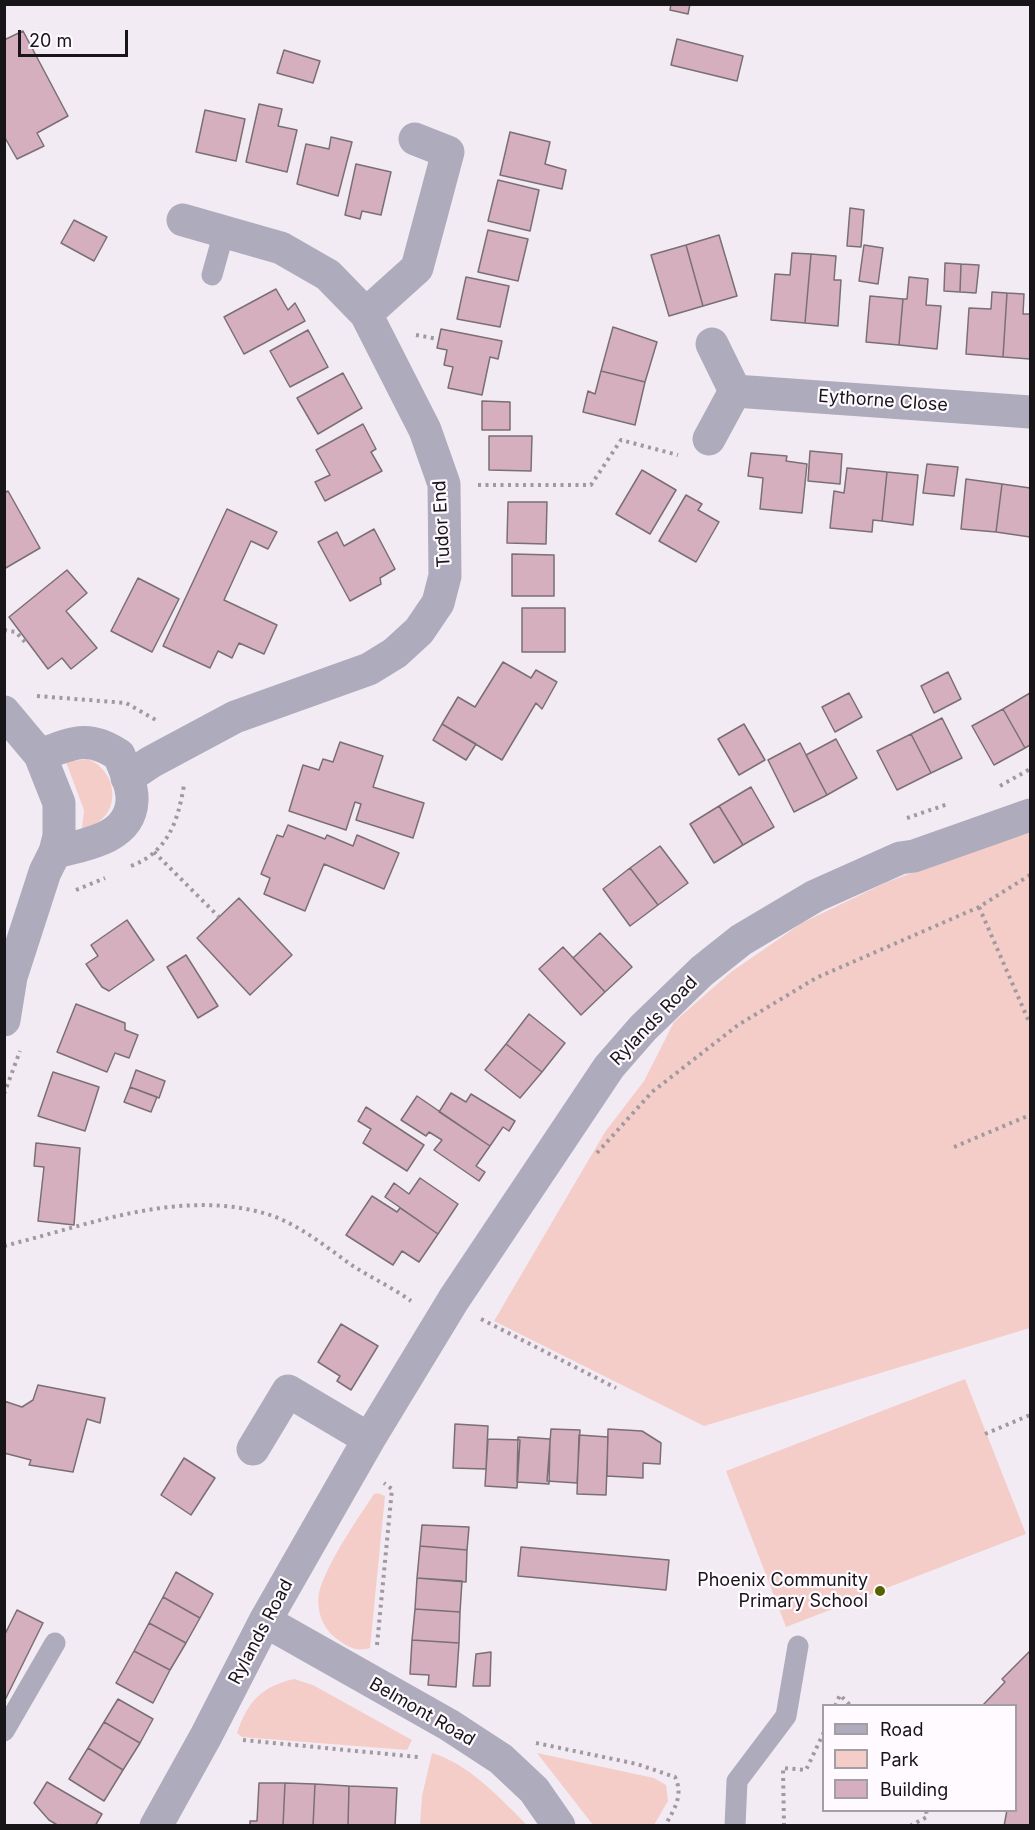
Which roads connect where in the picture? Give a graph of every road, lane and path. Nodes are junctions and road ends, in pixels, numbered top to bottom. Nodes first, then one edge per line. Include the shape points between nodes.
1 (415, 139) dead end
2 (183, 220) dead end
3 (224, 232) junction
4 (212, 275) dead end
5 (366, 314) junction
6 (712, 344) dead end
7 (735, 391) junction
8 (1030, 412) edge
9 (709, 439) joint
10 (444, 484) junction
11 (4, 630) edge
12 (25, 642) dead end
13 (4, 712) edge
14 (40, 755) junction
15 (127, 778) junction
16 (1030, 815) edge
17 (55, 852) junction
18 (154, 852) dead end
19 (1030, 876) edge
20 (979, 907) junction
21 (219, 917) dead end
22 (4, 1020) edge
23 (1030, 1024) edge
24 (1030, 1115) edge
25 (954, 1147) dead end
26 (595, 1155) dead end
27 (4, 1246) edge
28 (489, 1310) dead end
29 (447, 1311) junction
30 (483, 1320) junction
31 (616, 1388) dead end
32 (1030, 1415) edge
33 (985, 1434) dead end
34 (253, 1449) dead end
35 (363, 1451) junction
36 (265, 1621) junction
37 (55, 1643) dead end
38 (798, 1646) dead end
39 (373, 1685) junction
40 (836, 1704) edge
41 (849, 1704) edge
42 (4, 1731) edge
43 (206, 1736) junction
44 (822, 1736) edge
45 (418, 1757) dead end
46 (512, 1767) junction
47 (926, 1812) edge
48 (156, 1826) edge
49 (559, 1826) edge
50 (665, 1826) edge
51 (735, 1826) edge
52 (784, 1826) edge
53 (910, 1826) edge

1 - 5 street via 448,152 417,268
2 - 3 street, Tudor End
3 - 4 lane
3 - 5 street, Tudor End via 280,248 311,265 328,275
5 - 10 street, Tudor End via 426,430
6 - 7 street
7 - 8 street, Eythorne Close
7 - 9 street
9 - 10 path via 688,458 621,440 591,485
10 - 15 street, Tudor End via 445,576 438,603 404,645 369,669 235,717
11 - 12 path via 16,632
13 - 14 street
14 - 15 street via 75,743 101,743 119,755
14 - 17 street via 60,803
15 - 17 street via 132,800 128,815 115,834
16 - 29 street, Rylands Road via 900,858 815,896 741,940 702,971 609,1067
17 - 22 street via 11,976
18 - 21 path
19 - 20 path
20 - 23 path
20 - 26 path via 816,978 738,1025 652,1092
24 - 25 path
27 - 29 path via 168,1206 203,1204 268,1214 307,1233 407,1299
28 - 30 path
29 - 30 path
29 - 35 street, Rylands Road
30 - 31 path
32 - 33 path
34 - 35 street via 288,1390
35 - 36 street, Rylands Road
35 - 39 path via 392,1489
36 - 39 street, Belmont Road
36 - 43 street, Rylands Road
37 - 42 lane
38 - 51 lane via 786,1716 737,1781
39 - 46 street, Belmont Road via 449,1725
40 - 41 path via 840,1695
43 - 45 path
43 - 48 street, Rylands Road
44 - 52 path via 806,1770 783,1768
46 - 49 street, Belmont Road
46 - 50 path via 537,1742 637,1764 675,1777 680,1787 678,1802
47 - 53 path via 927,1817

